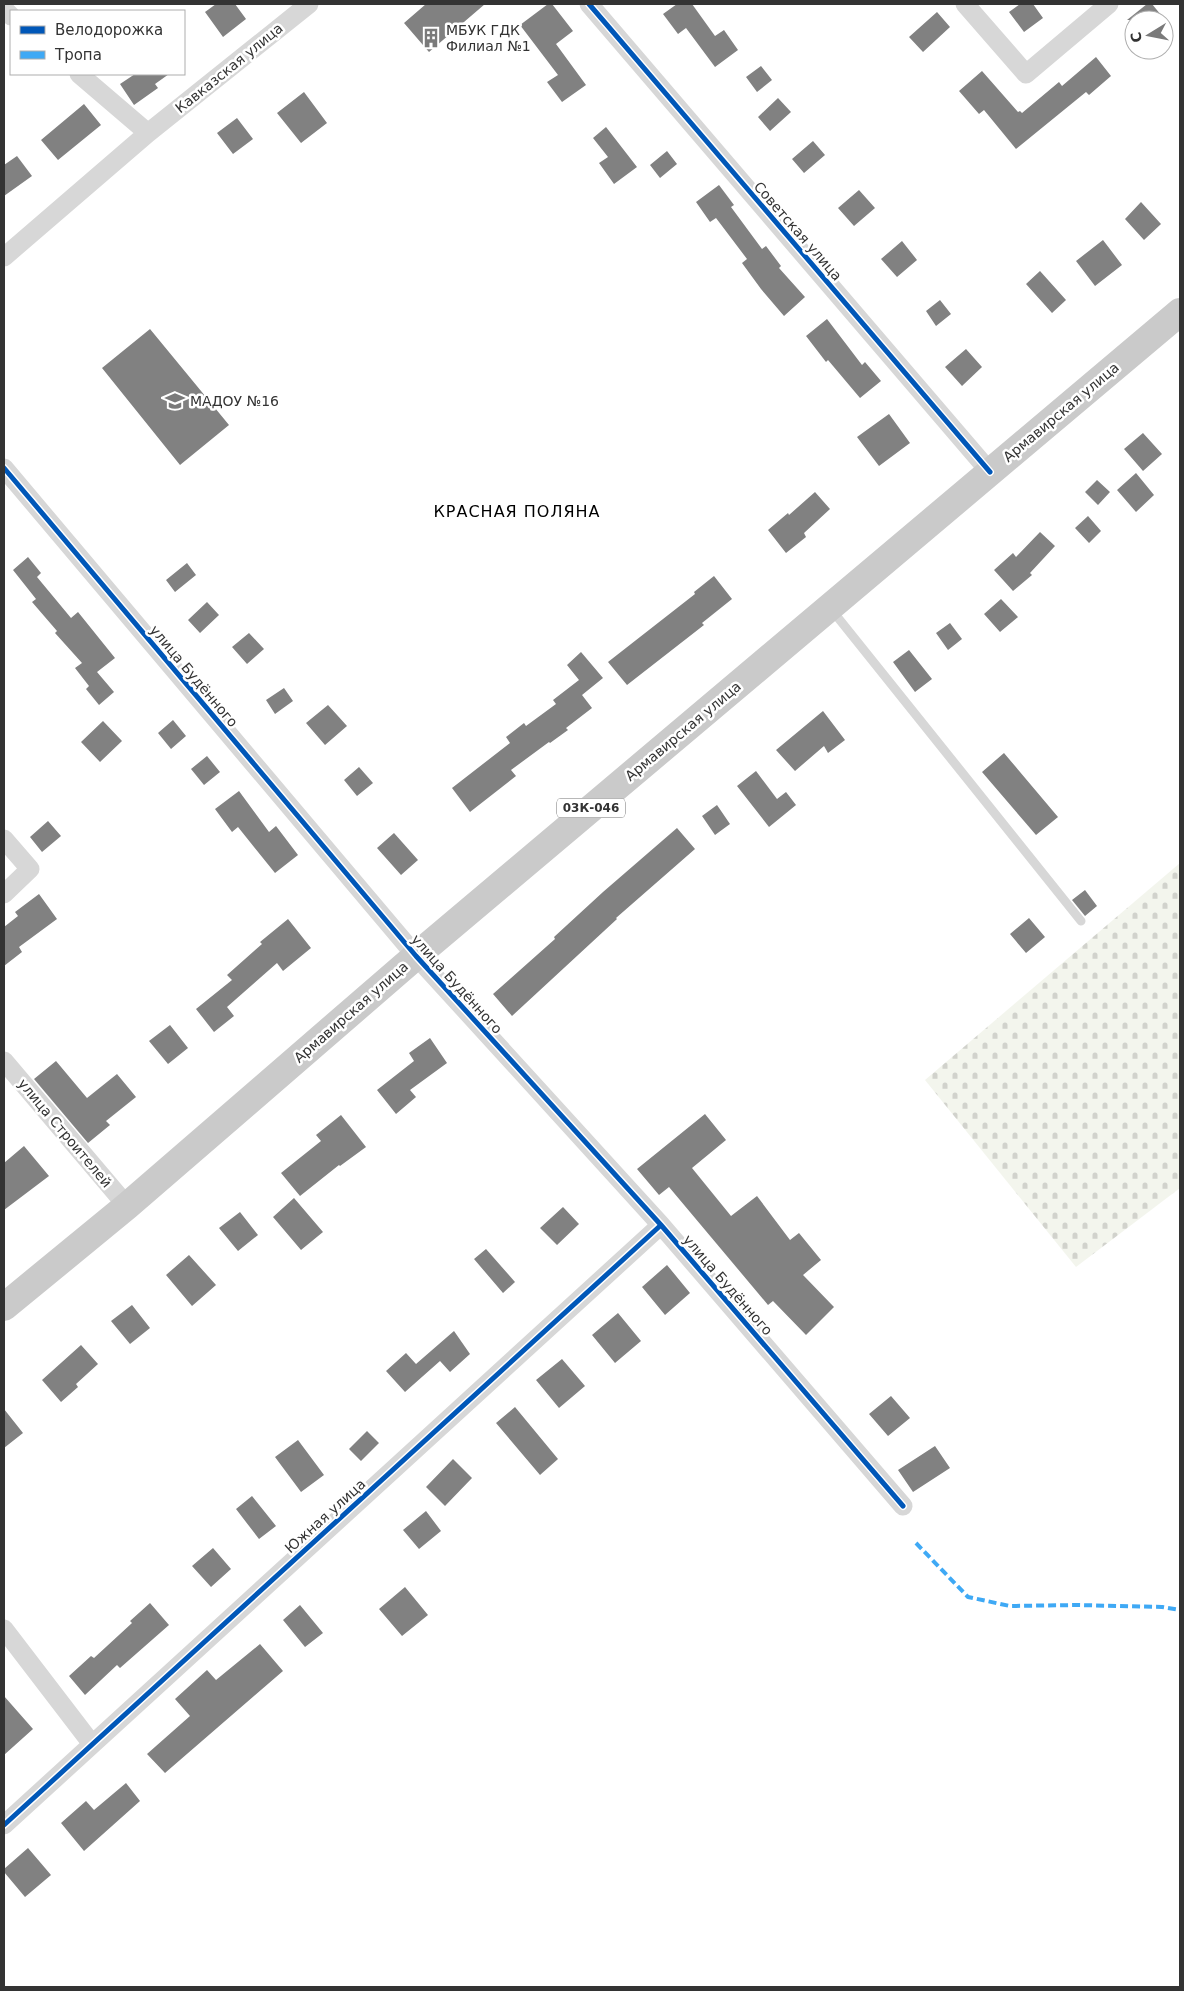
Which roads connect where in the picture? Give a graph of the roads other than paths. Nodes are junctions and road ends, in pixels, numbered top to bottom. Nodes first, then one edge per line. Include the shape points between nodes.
1 (309, 4) edge
2 (589, 4) edge
3 (965, 4) edge
4 (1109, 4) edge
5 (80, 75) edge
6 (148, 132) junction
7 (4, 257) edge
8 (1180, 312) edge
9 (4, 468) edge
10 (990, 472) junction
11 (830, 607) junction
12 (4, 839) edge
13 (4, 894) edge
14 (1081, 921) dead end
15 (416, 956) junction
16 (4, 1061) edge
17 (127, 1206) junction
18 (661, 1225) junction
19 (4, 1307) edge
20 (903, 1506) dead end
21 (4, 1629) edge
22 (92, 1744) junction
23 (4, 1825) edge

1 - 6 street, Кавказская улица
2 - 10 street, Советская улица
3 - 4 street via 1026,74
5 - 6 street
6 - 7 street, Кавказская улица
8 - 10 main road, Армавирская улица / 03К-046
9 - 15 street, улица Будённого
10 - 11 main road, Армавирская улица / 03К-046
11 - 14 lane
11 - 15 main road, Армавирская улица / 03К-046
12 - 13 street via 30,869
15 - 17 main road, Армавирская улица / 03К-046
15 - 18 street, улица Будённого
16 - 17 street, улица Строителей
17 - 19 main road, Армавирская улица / 03К-046
18 - 20 street, улица Будённого
18 - 22 street, Южная улица
21 - 22 street
22 - 23 street, Южная улица

